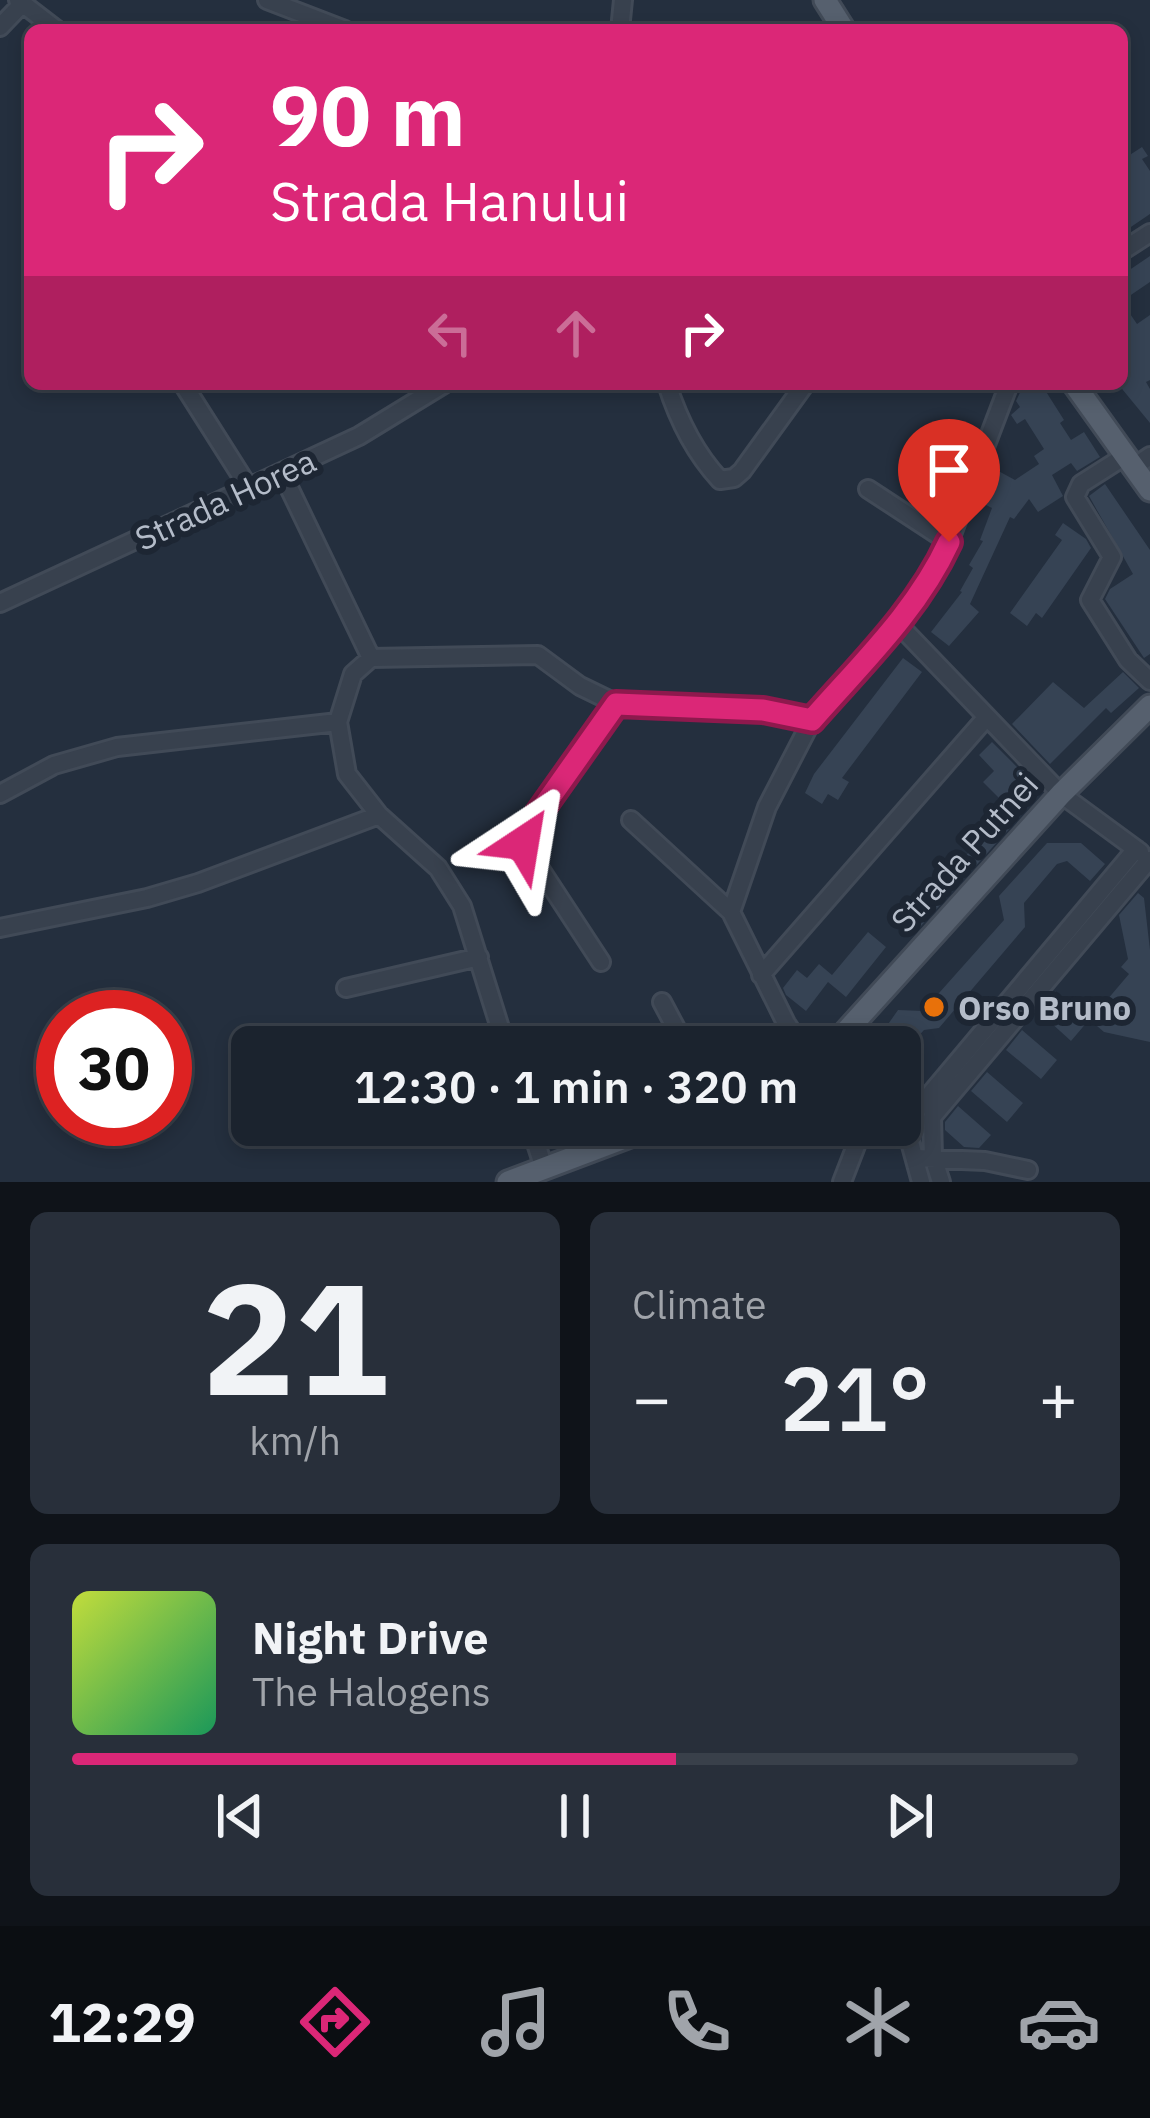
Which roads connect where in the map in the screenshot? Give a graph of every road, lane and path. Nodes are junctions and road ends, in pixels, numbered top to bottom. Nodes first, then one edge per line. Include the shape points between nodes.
1 (267, 0) edge
2 (20, 2) edge
3 (49, 24) edge
4 (329, 24) edge
5 (0, 26) edge
6 (187, 390) edge
7 (434, 390) edge
8 (669, 390) edge
9 (802, 390) edge
10 (1007, 390) edge
11 (1079, 390) edge
12 (1136, 460) edge
13 (282, 473) junction
14 (249, 488) junction
15 (868, 489) dead end
16 (1150, 490) edge
17 (949, 542) junction
18 (0, 603) edge
19 (898, 624) junction
20 (370, 658) junction
21 (1150, 682) edge
22 (616, 704) junction
23 (1150, 706) edge
24 (986, 718) junction
25 (812, 720) junction
26 (338, 722) junction
27 (0, 794) edge
28 (1061, 794) junction
29 (380, 815) junction
30 (631, 820) dead end
31 (1145, 856) edge
32 (731, 912) junction
33 (0, 928) edge
34 (479, 957) junction
35 (601, 962) dead end
36 (761, 975) junction
37 (346, 988) dead end
38 (662, 1002) dead end
39 (500, 1026) edge
40 (675, 1026) edge
41 (790, 1026) edge
42 (851, 1026) edge
43 (921, 1101) edge
44 (537, 1146) edge
45 (603, 1146) edge
46 (856, 1146) edge
47 (914, 1146) edge
48 (924, 1158) junction
49 (544, 1168) junction
50 (1028, 1171) dead end
51 (508, 1182) edge
52 (842, 1182) edge
53 (921, 1182) edge
54 (941, 1182) edge

1 - 4 street
2 - 3 street
2 - 5 street
6 - 14 street
7 - 13 street, Strada Horea
8 - 9 street via 720,480 742,471
10 - 17 street
11 - 12 main road
12 - 16 main road
12 - 21 street via 1081,484 1075,497 1112,556 1090,600
13 - 14 street, Strada Horea
13 - 20 street
14 - 18 street, Strada Horea
15 - 17 street
17 - 19 street
19 - 24 street
19 - 25 street
20 - 22 street via 538,655
20 - 26 street via 353,674
22 - 25 street
22 - 35 street via 523,843
23 - 28 main road, Strada Putnei
24 - 28 street
24 - 36 street
25 - 32 street via 767,807
26 - 27 street via 117,747 54,765
26 - 29 street via 347,774
28 - 31 street
28 - 42 main road, Strada Putnei
29 - 33 street via 198,884
29 - 34 street via 438,868
30 - 32 street
31 - 43 street
31 - 48 street via 932,1117
32 - 36 street
34 - 37 street
34 - 39 street
36 - 41 street
38 - 40 street
44 - 49 street
45 - 49 main road
46 - 52 street
47 - 48 street
48 - 50 street
48 - 53 street
48 - 54 street
49 - 51 main road

